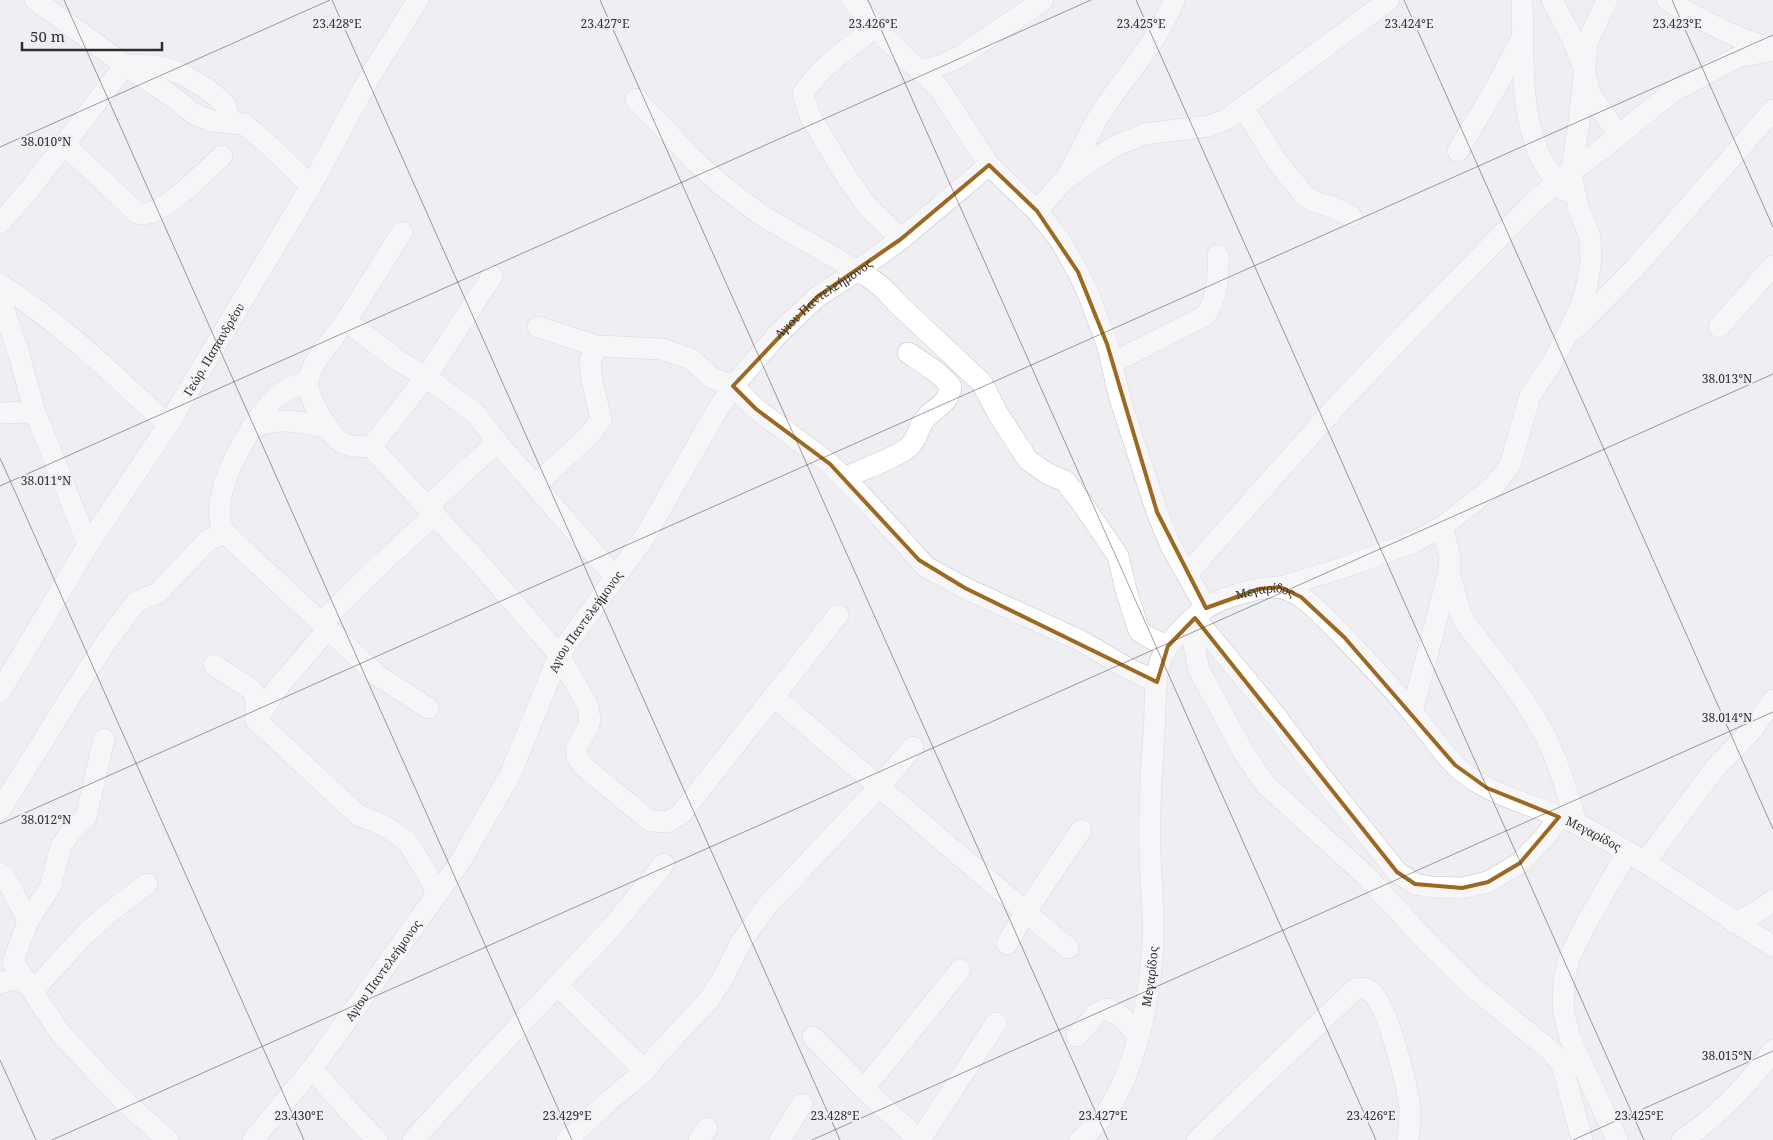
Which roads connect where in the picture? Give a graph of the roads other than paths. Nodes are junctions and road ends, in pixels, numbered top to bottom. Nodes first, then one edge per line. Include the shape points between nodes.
1 (35, 0) edge
2 (418, 0) edge
3 (852, 0) edge
4 (1043, 0) edge
5 (1174, 0) edge
6 (1389, 0) edge
7 (1522, 0) edge
8 (1552, 0) edge
9 (1590, 0) edge
10 (1607, 0) edge
11 (1667, 0) edge
12 (876, 28) junction
13 (1592, 31) junction
14 (1523, 35) junction
15 (1773, 49) edge
16 (125, 65) junction
17 (1584, 68) junction
18 (921, 71) junction
19 (636, 98) dead end
20 (1244, 109) junction
21 (1773, 110) edge
22 (1618, 135) junction
23 (64, 144) junction
24 (1458, 151) dead end
25 (222, 156) dead end
26 (989, 165) junction
27 (1564, 177) junction
28 (1062, 182) junction
29 (311, 186) junction
30 (1017, 191) junction
31 (1037, 211) junction
32 (1351, 216) dead end
33 (0, 223) edge
34 (402, 232) dead end
35 (901, 239) junction
36 (1218, 255) dead end
37 (1773, 266) edge
38 (857, 271) junction
39 (492, 276) dead end
40 (5, 299) edge
41 (346, 321) junction
42 (538, 327) dead end
43 (1720, 327) dead end
44 (1567, 335) junction
45 (597, 346) junction
46 (908, 354) dead end
47 (1112, 363) junction
48 (426, 377) junction
49 (307, 382) junction
50 (733, 386) junction
51 (35, 412) junction
52 (0, 413) edge
53 (168, 425) junction
54 (251, 428) junction
55 (329, 428) junction
56 (497, 442) junction
57 (371, 447) junction
58 (844, 478) junction
59 (535, 486) junction
60 (432, 510) junction
61 (1442, 527) junction
62 (225, 532) junction
63 (88, 545) junction
64 (1449, 572) junction
65 (1187, 574) junction
66 (615, 577) junction
67 (1280, 587) junction
68 (1200, 613) junction
69 (838, 614) dead end
70 (325, 626) junction
71 (1168, 646) junction
72 (559, 656) junction
73 (214, 665) dead end
74 (1157, 682) junction
75 (0, 692) edge
76 (773, 696) junction
77 (1773, 700) edge
78 (428, 708) dead end
79 (1412, 712) junction
80 (256, 720) junction
81 (104, 739) dead end
82 (913, 747) dead end
83 (880, 786) junction
84 (0, 810) edge
85 (1568, 820) junction
86 (1081, 830) dead end
87 (1636, 857) junction
88 (664, 864) dead end
89 (0, 873) edge
90 (147, 884) dead end
91 (437, 895) junction
92 (1773, 900) edge
93 (1025, 913) junction
94 (28, 921) junction
95 (1733, 922) junction
96 (1007, 944) dead end
97 (1773, 946) edge
98 (1068, 948) dead end
99 (960, 970) dead end
100 (0, 982) edge
101 (28, 984) junction
102 (558, 986) junction
103 (996, 1024) dead end
104 (1077, 1036) dead end
105 (1138, 1036) junction
106 (813, 1037) dead end
107 (1773, 1050) edge
108 (312, 1069) junction
109 (645, 1071) junction
110 (864, 1089) junction
111 (802, 1104) dead end
112 (168, 1140) edge
113 (253, 1140) edge
114 (378, 1140) edge
115 (413, 1140) edge
116 (567, 1140) edge
117 (780, 1140) edge
118 (920, 1140) edge
119 (1080, 1140) edge
120 (1198, 1140) edge
121 (1408, 1140) edge
122 (1582, 1140) edge
123 (1617, 1140) edge
124 (1682, 1140) edge

1 - 16 street
2 - 29 street, Γεώρ. Παπανδρέου via 369,78
3 - 12 street
4 - 18 street via 961,56
5 - 28 street via 1167,18 1096,121
6 - 20 street
7 - 14 street
8 - 17 street
9 - 13 street
10 - 13 street
11 - 15 street via 1748,42
12 - 18 street
12 - 35 street via 832,61 811,81 804,94 810,116 844,173 868,206
13 - 17 street
14 - 24 street
14 - 27 street via 1524,82 1530,128 1546,166
15 - 22 street via 1738,57 1679,88
16 - 23 street
16 - 29 street via 194,114 211,121 244,124
17 - 22 street via 1590,94
17 - 27 street via 1579,123
18 - 26 street via 939,88
19 - 38 street via 724,188 761,215
20 - 28 street via 1209,126 1145,134 1117,145
20 - 32 street via 1278,164 1306,197
21 - 44 street via 1634,269
22 - 27 street
23 - 25 street via 137,213 144,214 170,201
23 - 33 street
26 - 30 street
26 - 35 street, Αγιου Παντελεήμονος
27 - 44 street via 1590,237 1591,262 1580,308
27 - 65 street via 1534,203 1400,339
28 - 30 street
28 - 31 street
29 - 53 street, Γεώρ. Παπανδρέου
30 - 31 street
31 - 47 street via 1060,240 1078,272 1095,310
34 - 41 street
35 - 38 street, Αγιου Παντελεήμονος
36 - 47 street via 1215,290 1210,310 1205,316
37 - 43 street
38 - 50 street, Αγιου Παντελεήμονος via 817,297 778,334
38 - 71 street via 884,288 982,383 1028,460 1065,481 1118,556 1140,631
39 - 48 street
40 - 51 street
40 - 53 street via 64,330
41 - 48 street
41 - 49 street via 317,360
42 - 45 street
44 - 61 street via 1530,396 1510,465 1494,486
45 - 50 street via 662,348 691,359 712,378
45 - 59 street via 590,361 601,420
46 - 58 street via 946,381 951,387 949,396 924,420 910,448
47 - 65 street via 1121,402 1157,512
48 - 56 street via 476,414
48 - 57 street
49 - 54 street via 291,386 277,396
49 - 55 street via 312,400
50 - 58 street via 756,409
50 - 66 street, Αγιου Παντελεήμονος via 644,538
51 - 52 street
51 - 63 street
53 - 63 street, Γεώρ. Παπανδρέου
54 - 55 street via 280,420
54 - 62 street via 229,469 220,500 220,520
55 - 57 street via 339,441 349,446
56 - 59 street
56 - 60 street
57 - 60 street
58 - 74 street via 926,566 965,588 1081,641
59 - 66 street
60 - 70 street
60 - 72 street
61 - 64 street via 1450,557
61 - 67 street via 1414,542
62 - 70 street
62 - 84 street via 208,540 158,593 136,602 74,691
63 - 75 street, Γεώρ. Παπανδρέου
64 - 79 street
64 - 85 street via 1465,623 1543,731 1557,765
65 - 68 street
66 - 72 street, Αγιου Παντελεήμονος
67 - 68 street, Μεγαρίδος via 1239,594
67 - 79 street, Μεγαρίδος via 1316,609
68 - 71 street, Μεγαρίδος
68 - 85 street via 1323,779 1398,872 1415,884 1431,888 1462,888 1488,882 1520,863 1545,836
68 - 122 street via 1194,645 1199,670 1244,753 1266,786 1364,874 1476,989 1552,1052 1562,1064
69 - 76 street
70 - 78 street via 377,675
70 - 80 street
71 - 74 street, Μεγαρίδος via 1161,660
72 - 76 street via 587,704 590,719 576,749 577,757 583,766 650,821 667,822 680,815
72 - 91 street, Αγιου Παντελεήμονος via 510,775
73 - 80 street via 252,690 256,697
74 - 105 street, Μεγαρίδος via 1150,786 1153,941
76 - 83 street
77 - 87 street via 1753,728
79 - 85 street, Μεγαρίδος via 1455,764 1472,778 1487,788
80 - 91 street via 358,815 385,826 407,841
81 - 94 street via 86,817 61,846 50,887
82 - 83 street
83 - 93 street
83 - 109 street via 766,907 741,942 707,1002
85 - 87 street, Μεγαρίδος
86 - 93 street
87 - 95 street, Μεγαρίδος
87 - 123 street via 1587,922 1570,956 1564,978 1564,1009 1570,1038
88 - 102 street via 612,928
89 - 94 street via 7,880
90 - 101 street
91 - 108 street, Αγιου Παντελεήμονος
92 - 95 street via 1758,912
93 - 96 street
93 - 98 street
94 - 101 street via 13,962
95 - 97 street, Μεγαρίδος
99 - 110 street
100 - 101 street
101 - 112 street via 61,1034 128,1104
102 - 109 street
102 - 115 street
103 - 118 street
104 - 105 street via 1097,1012 1107,1009 1121,1016
105 - 119 street, Μεγαρίδος via 1123,1082 1111,1106
106 - 110 street
107 - 124 street via 1720,1111
108 - 113 street, Αγιου Παντελεήμονος
108 - 114 street
109 - 116 street
110 - 118 street
111 - 117 street
120 - 121 street via 1355,989 1361,988 1368,989 1376,997 1391,1031 1410,1110

